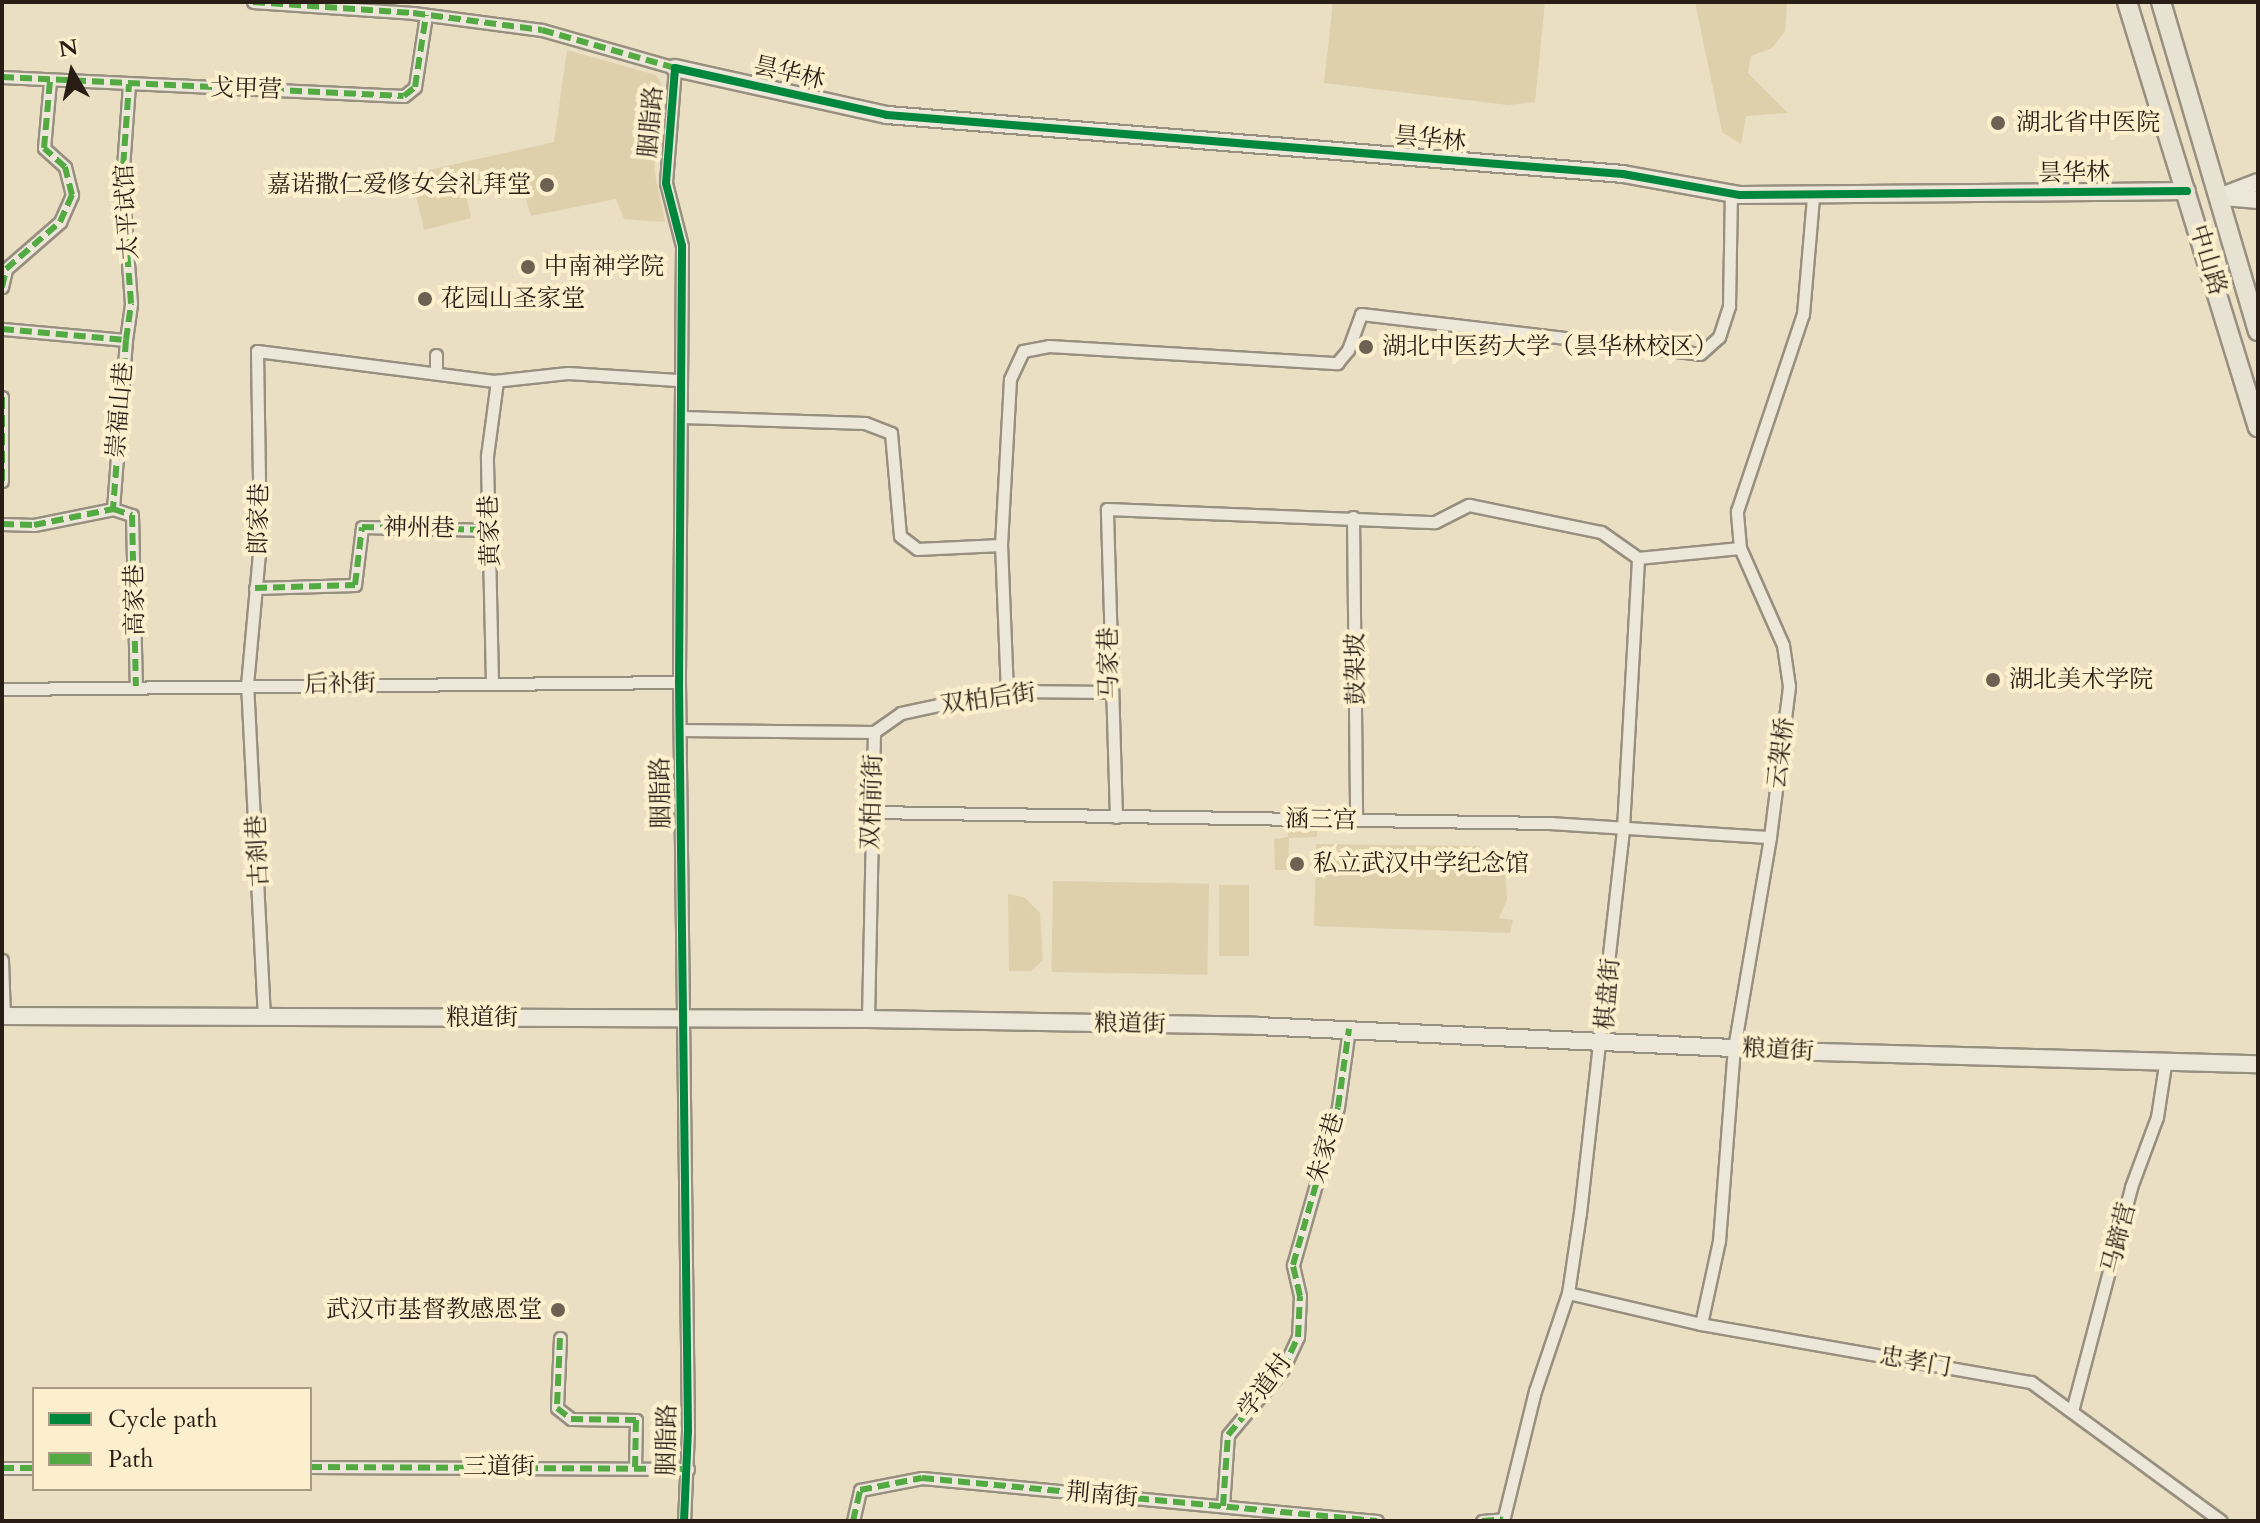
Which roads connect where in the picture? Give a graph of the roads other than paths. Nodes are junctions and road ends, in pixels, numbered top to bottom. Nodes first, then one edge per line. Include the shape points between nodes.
1 (253, 2) edge
2 (2127, 2) edge
3 (2161, 2) edge
4 (426, 15) junction
5 (675, 68) junction
6 (2, 77) edge
7 (50, 81) junction
8 (129, 84) junction
9 (2258, 182) edge
10 (2187, 191) junction
11 (1731, 193) junction
12 (1813, 197) junction
13 (2219, 197) junction
14 (2258, 200) edge
15 (2, 287) edge
16 (2, 329) edge
17 (2258, 331) edge
18 (126, 340) junction
19 (677, 380) junction
20 (497, 381) junction
21 (2, 397) edge
22 (683, 417) junction
23 (2258, 427) edge
24 (2, 481) edge
25 (113, 509) junction
26 (1353, 517) junction
27 (2, 524) edge
28 (490, 530) junction
29 (1001, 545) junction
30 (1740, 548) junction
31 (1638, 558) junction
32 (255, 588) junction
33 (492, 682) junction
34 (679, 682) junction
35 (247, 685) junction
36 (136, 686) junction
37 (2, 689) edge
38 (1109, 692) junction
39 (1007, 693) junction
40 (680, 730) junction
41 (874, 732) junction
42 (871, 812) junction
43 (1116, 817) junction
44 (1356, 820) junction
45 (1623, 828) junction
46 (1770, 837) junction
47 (2, 960) edge
48 (3, 1016) edge
49 (264, 1018) junction
50 (685, 1018) junction
51 (868, 1019) junction
52 (1349, 1029) junction
53 (1603, 1042) junction
54 (1734, 1048) junction
55 (2258, 1064) edge
56 (2165, 1065) junction
57 (1293, 1265) joint
58 (1568, 1293) junction
59 (1701, 1324) junction
60 (560, 1338) dead end
61 (2072, 1411) junction
62 (312, 1467) edge
63 (635, 1467) junction
64 (2, 1468) edge
65 (32, 1468) edge
66 (688, 1469) junction
67 (1223, 1506) junction
68 (1503, 1520) edge
69 (684, 1521) edge
70 (853, 1521) edge
71 (1377, 1521) edge
72 (1482, 1521) edge
73 (2221, 1521) edge

1 - 4 street, 昙华林
2 - 10 main road, 中山路
3 - 13 main road, 中山路
4 - 5 street, 昙华林 via 542,30
4 - 8 street, 戈甲营 via 415,87 404,96
5 - 11 street, 昙华林 via 887,115 1623,174
5 - 19 street, 胭脂路 via 666,183 682,246
6 - 7 street, 戈甲营
7 - 8 street, 戈甲营
7 - 15 street via 44,148 65,167 72,195 60,222 6,269
8 - 18 street, 太平试馆 via 122,182 131,303
9 - 13 street
10 - 12 street, 昙华林
10 - 23 main road, 中山路
11 - 12 street, 昙华林
11 - 29 street via 1729,306 1719,337 1700,354 1361,314 1348,350 1337,363 1049,346 1023,351 1010,379
12 - 30 street, 云架桥 via 1809,285 1737,511
13 - 14 street
13 - 17 main road, 中山路
16 - 18 street, 崇福山巷
18 - 25 street, 崇福山巷
19 - 20 street via 568,373
19 - 22 street, 胭脂路
20 - 28 street, 黄家巷 via 487,456
20 - 32 street, 郎家巷 via 257,351 260,543
21 - 24 street
22 - 29 street via 865,423 891,433 900,536 917,549
22 - 34 street, 胭脂路
25 - 27 street via 34,525
25 - 36 street, 高家巷 via 132,515
26 - 31 street via 1435,522 1469,505 1601,532
26 - 38 street, 马家巷 via 1107,509
26 - 44 street, 鼓架坡
28 - 32 street, 神州巷 via 362,527 355,585
28 - 33 street, 黄家巷
29 - 39 street
30 - 31 street
30 - 46 street, 云架桥 via 1783,645 1789,686
31 - 45 street, 棋盘街
32 - 35 street, 郎家巷
33 - 34 street, 后补街
33 - 35 street, 后补街
34 - 40 street, 胭脂路
35 - 36 street, 后补街
35 - 49 street, 古刹巷
36 - 37 street, 后补街
38 - 39 street, 双柏后街
38 - 43 street, 马家巷
39 - 41 street, 双柏后街 via 901,713
40 - 41 street, 双柏前街
40 - 50 street, 胭脂路
41 - 42 street, 双柏前街
42 - 43 street, 涵三宫
42 - 51 street, 双柏前街
43 - 44 street, 涵三宫
44 - 45 street, 涵三宫
45 - 46 street, 涵三宫
45 - 53 street, 棋盘街
46 - 54 street, 云架桥
47 - 48 street
48 - 49 street, 粮道街
49 - 50 street, 粮道街
50 - 51 street, 粮道街
50 - 66 street, 胭脂路
51 - 52 street, 粮道街
52 - 53 street, 粮道街
52 - 57 street, 朱家巷 via 1338,1107
53 - 54 street, 粮道街
53 - 58 street, 棋盘街
54 - 56 street, 粮道街
54 - 59 street, 云架桥 via 1719,1241
55 - 56 street, 粮道街
56 - 61 street, 马蹄营 via 2157,1117 2131,1187
57 - 67 street, 学道村 via 1300,1296 1298,1337 1283,1369 1228,1435
58 - 59 street, 忠孝门
58 - 68 street, 棋盘街 via 1535,1391
59 - 61 street, 忠孝门 via 2031,1382
60 - 63 street via 557,1408 571,1419 636,1420
61 - 73 street, 忠孝门
62 - 63 street, 三道街
63 - 66 street, 三道街
64 - 65 street
66 - 69 street, 胭脂路
67 - 70 street, 荆南街 via 922,1478 860,1490
67 - 71 street, 荆南街
68 - 72 street

